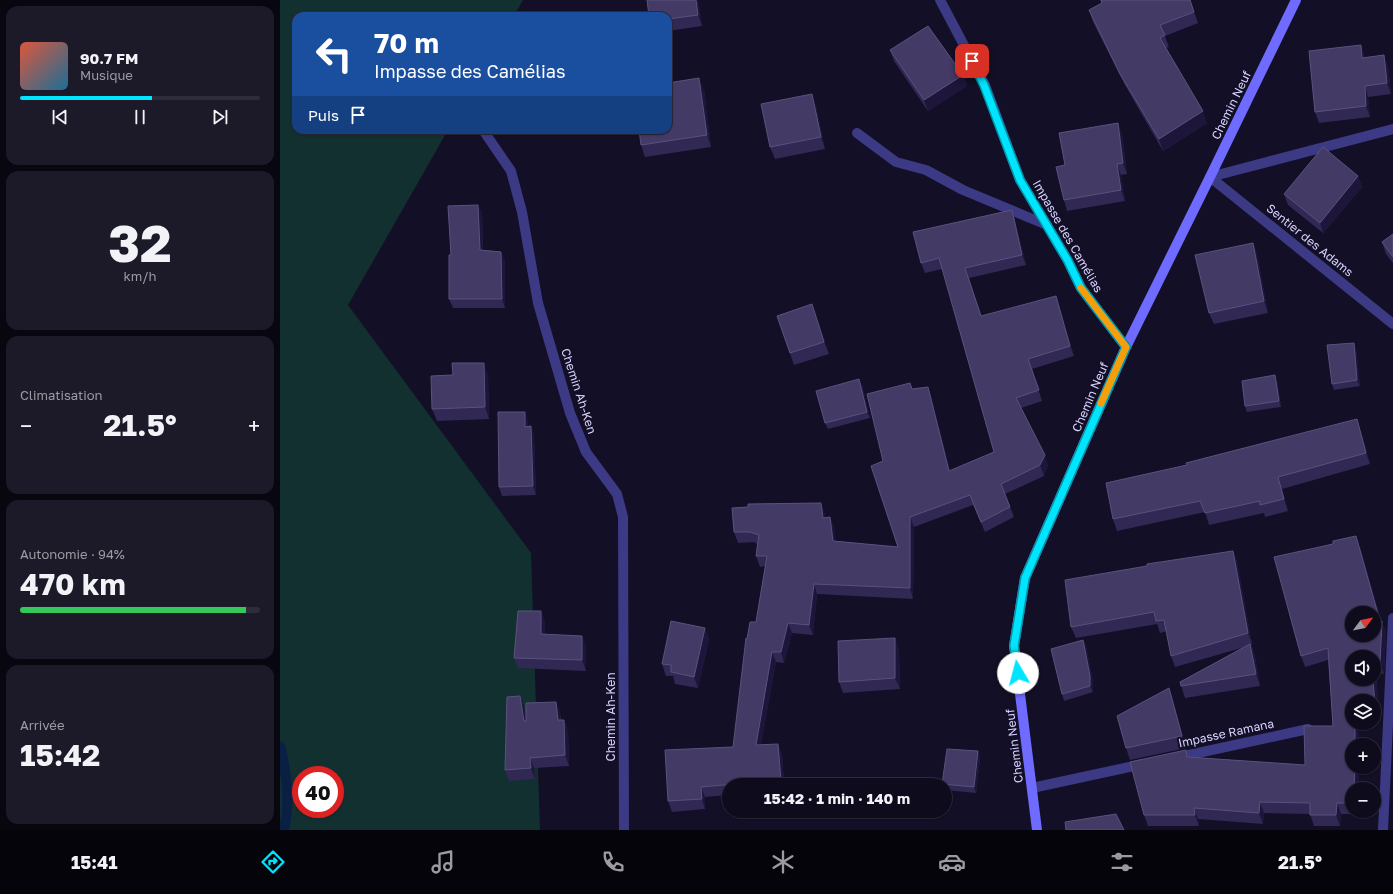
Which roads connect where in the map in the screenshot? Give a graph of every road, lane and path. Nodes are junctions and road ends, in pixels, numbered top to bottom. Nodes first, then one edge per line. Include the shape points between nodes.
1 (940, 0) edge
2 (1296, 0) edge
3 (1393, 129) edge
4 (858, 132) dead end
5 (486, 134) edge
6 (1210, 177) junction
7 (1047, 226) junction
8 (1393, 324) edge
9 (1126, 347) junction
10 (1393, 618) edge
11 (1308, 729) edge
12 (1032, 788) junction
13 (624, 830) edge
14 (1037, 830) edge
15 (1383, 830) edge

1 - 7 street, Impasse des Camélias via 984,85 1020,180
2 - 6 street, Chemin Neuf
3 - 6 street
4 - 7 street via 896,162 926,170 963,190
5 - 13 street, Chemin Ah-Ken via 511,170 522,212 538,303 570,413 586,452 617,494 623,517
6 - 8 street, Sentier des Adams
6 - 9 street, Chemin Neuf
7 - 9 street, Impasse des Camélias via 1081,288
9 - 12 street, Chemin Neuf via 1025,578 1014,646
10 - 15 street
11 - 12 street, Impasse Ramana
12 - 14 street, Chemin Neuf

